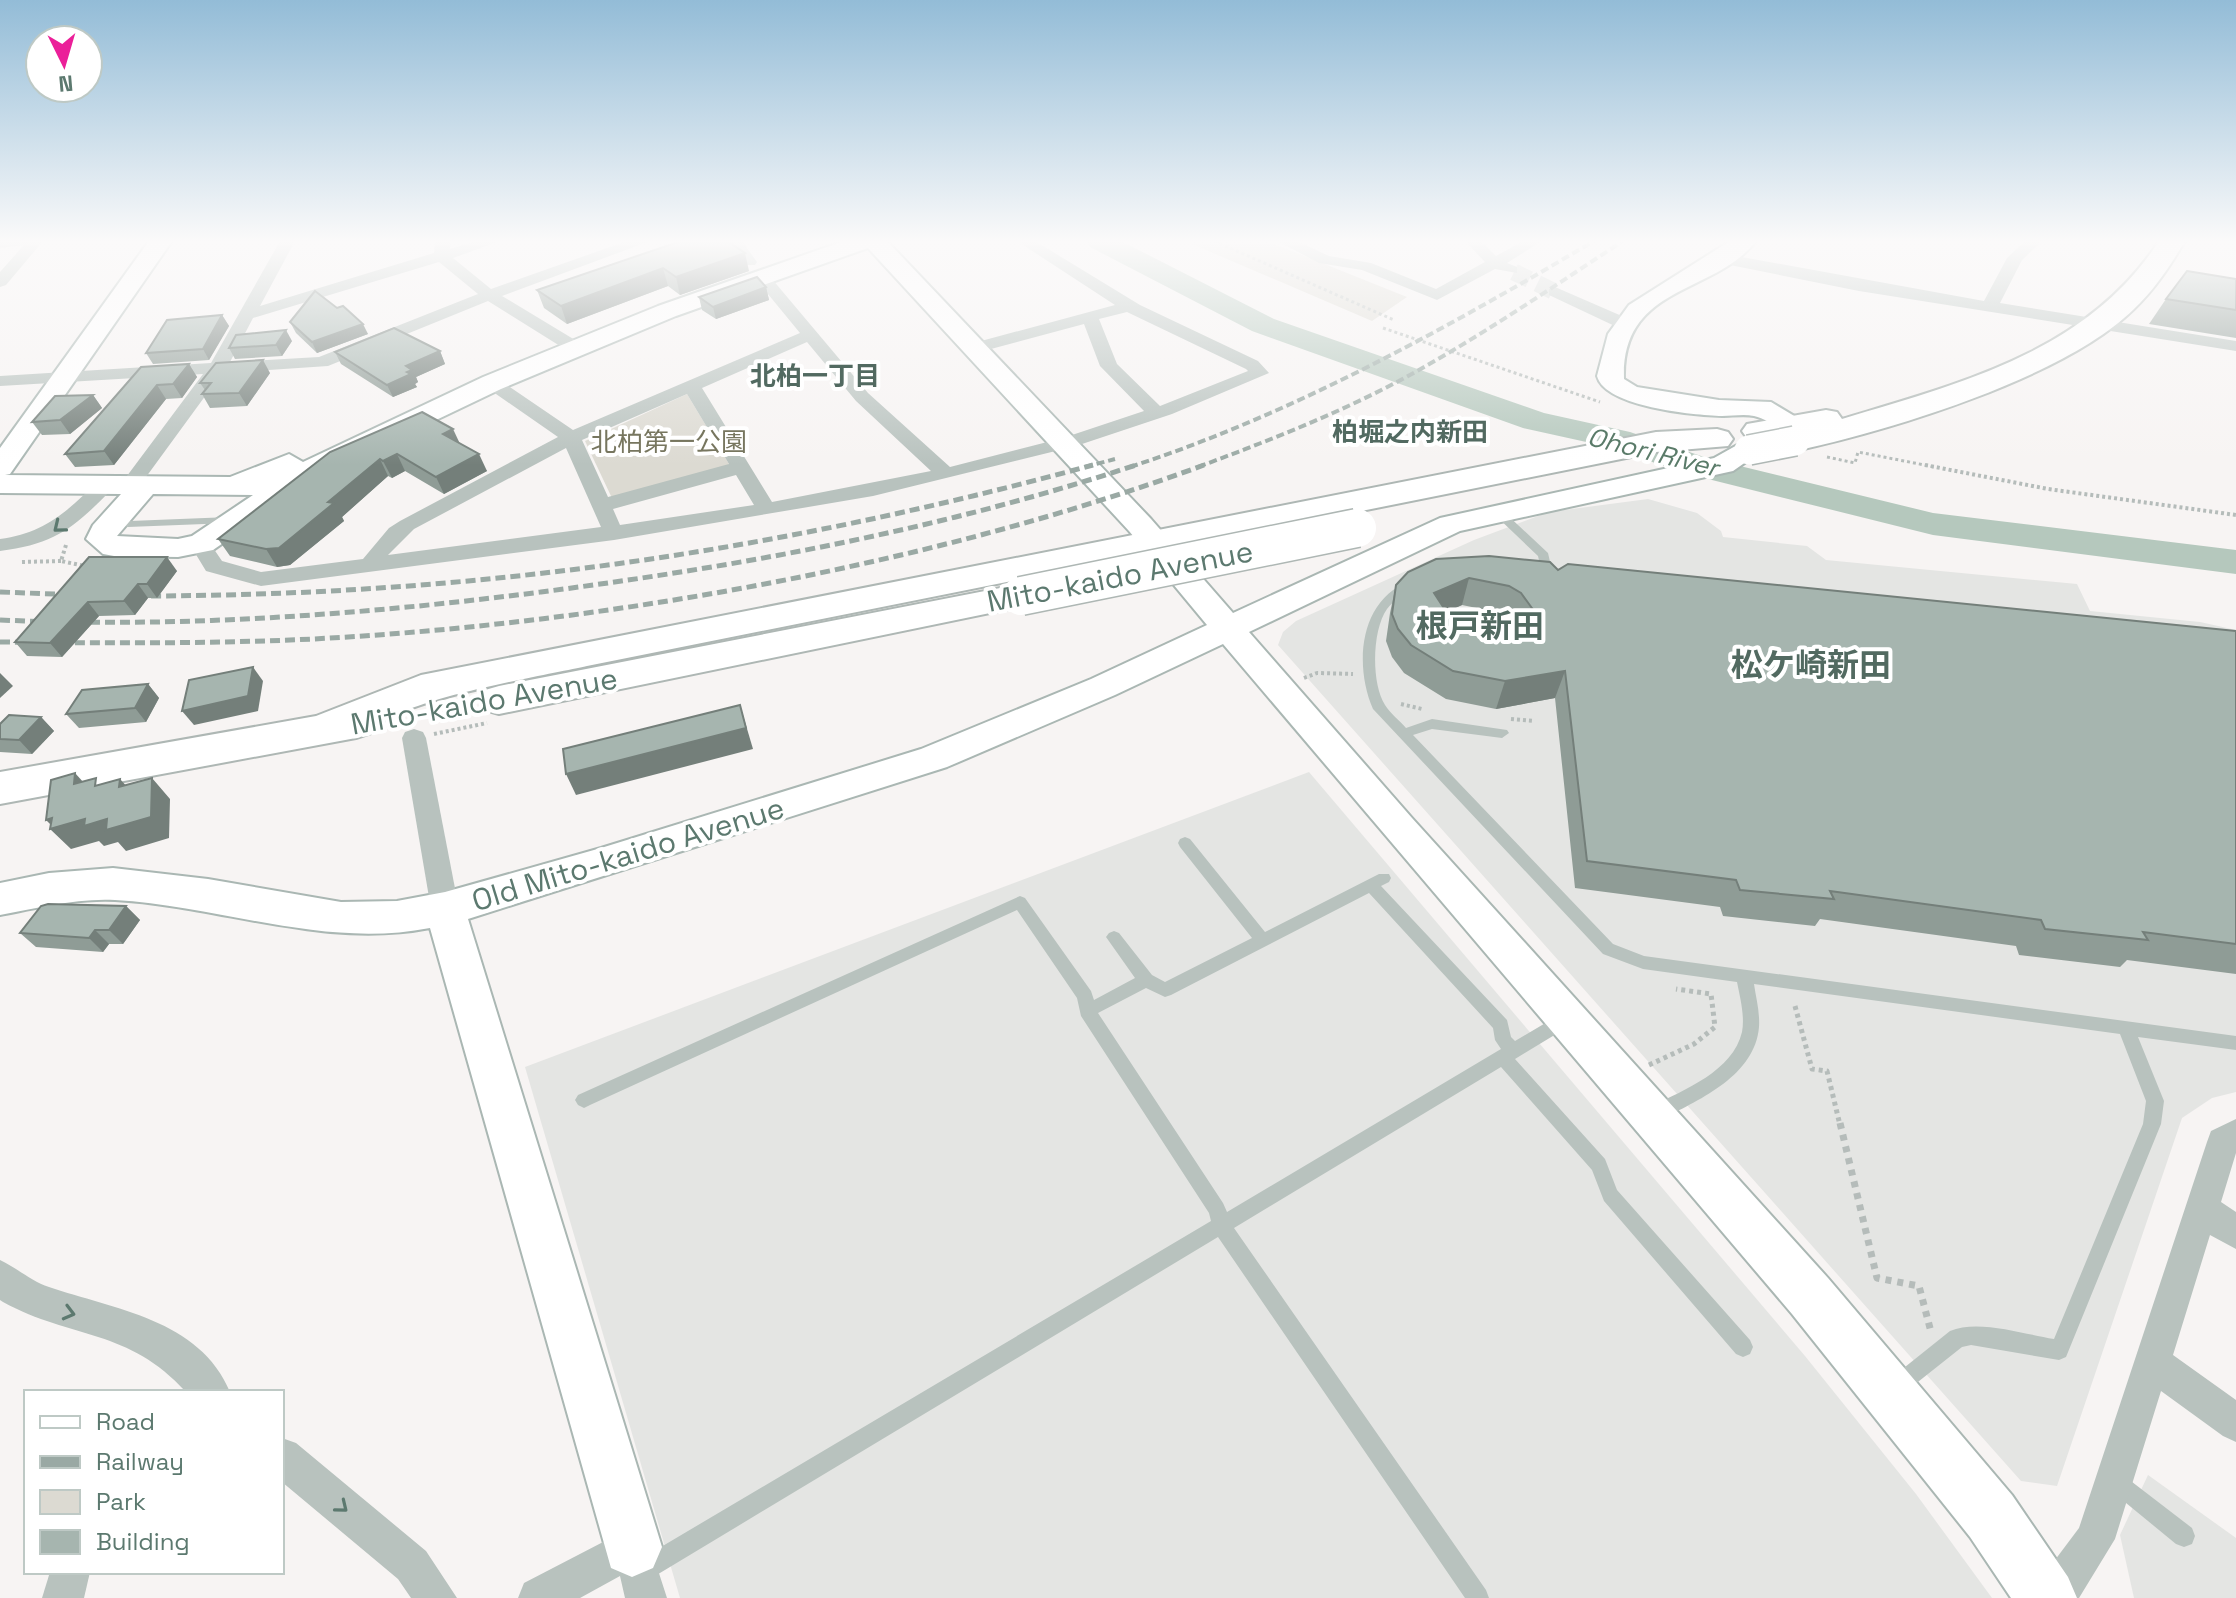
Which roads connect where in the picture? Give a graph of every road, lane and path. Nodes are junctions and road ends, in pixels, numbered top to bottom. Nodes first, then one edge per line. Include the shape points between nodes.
1 (247, 315) edge
2 (109, 316) edge
3 (438, 316) edge
4 (522, 316) edge
5 (638, 316) edge
6 (650, 316) edge
7 (794, 316) edge
8 (945, 316) edge
9 (1098, 316) edge
10 (1149, 316) edge
11 (1384, 316) edge
12 (1607, 316) edge
13 (1635, 316) edge
14 (2050, 316) edge
15 (2112, 316) edge
16 (1090, 318) junction
17 (1625, 324) junction
18 (2102, 324) junction
19 (1383, 328) dead end
20 (810, 335) junction
21 (567, 344) junction
22 (2236, 346) edge
23 (976, 348) junction
24 (218, 367) junction
25 (67, 375) junction
26 (0, 381) edge
27 (492, 383) junction
28 (690, 384) junction
29 (1156, 413) junction
30 (1718, 424) junction
31 (1778, 436) junction
32 (571, 438) junction
33 (1064, 442) junction
34 (1577, 462) junction
35 (1855, 463) dead end
36 (742, 467) junction
37 (946, 474) junction
38 (0, 480) edge
39 (1634, 480) junction
40 (128, 484) junction
41 (285, 485) junction
42 (233, 486) junction
43 (603, 505) junction
44 (767, 510) junction
45 (1498, 512) junction
46 (246, 514) junction
47 (2236, 515) edge
48 (114, 518) junction
49 (1352, 521) junction
50 (614, 534) junction
51 (1152, 539) junction
52 (200, 543) junction
53 (0, 545) edge
54 (61, 561) dead end
55 (15, 562) dead end
56 (370, 564) junction
57 (1431, 578) edge
58 (1550, 591) edge
59 (1227, 629) junction
60 (1361, 674) dead end
61 (1299, 680) dead end
62 (328, 727) junction
63 (1405, 733) junction
64 (1502, 733) dead end
65 (414, 738) dead end
66 (0, 788) edge
67 (1185, 843) dead end
68 (0, 899) edge
69 (445, 909) junction
70 (1114, 937) dead end
71 (1263, 940) junction
72 (1744, 975) junction
73 (1146, 980) junction
74 (1671, 989) dead end
75 (1795, 1006) dead end
76 (1087, 1011) junction
77 (1565, 1020) junction
78 (2126, 1028) junction
79 (2236, 1043) edge
80 (1508, 1054) junction
81 (1644, 1067) dead end
82 (584, 1100) dead end
83 (1649, 1117) junction
84 (2236, 1134) edge
85 (2200, 1208) junction
86 (1222, 1226) junction
87 (2236, 1232) edge
88 (0, 1278) edge
89 (1920, 1340) dead end
90 (1743, 1347) dead end
91 (2152, 1362) junction
92 (209, 1390) edge
93 (1891, 1392) junction
94 (2236, 1423) edge
95 (284, 1459) edge
96 (2113, 1480) junction
97 (2184, 1536) dead end
98 (639, 1573) edge
99 (69, 1574) edge
100 (2045, 1595) edge
101 (63, 1598) edge
102 (436, 1598) edge
103 (539, 1598) edge
104 (1478, 1598) edge

1 - 24 street
2 - 25 street
3 - 24 street via 322,362
4 - 21 street
5 - 21 street
6 - 21 street
7 - 20 street
8 - 23 street
9 - 16 street
10 - 29 street via 1260,370
11 - 19 path via 1394,320
12 - 17 street
13 - 17 street
14 - 18 street
15 - 18 highway, Mito-kaido Avenue
16 - 23 street
16 - 29 street via 1109,366
17 - 30 street via 1610,376 1615,387
18 - 22 street
18 - 31 highway, Mito-kaido Avenue via 2020,369 1861,426
20 - 28 street
20 - 37 street via 862,397
21 - 27 street
21 - 42 street
23 - 33 street
24 - 25 street
24 - 40 street
25 - 26 street
25 - 38 street
27 - 32 street
27 - 41 street
28 - 32 street
28 - 36 street
29 - 33 street
30 - 31 highway, Mito-kaido Avenue
30 - 34 highway, Mito-kaido Avenue
31 - 39 highway, Mito-kaido Avenue
32 - 43 street
32 - 56 street via 407,525
33 - 37 street
33 - 51 street
34 - 49 highway, Mito-kaido Avenue
34 - 51 highway
35 - 47 path via 1858,452 2048,489
36 - 43 street
36 - 44 street
37 - 44 street
38 - 40 street
39 - 45 street, Old Mito-kaido Avenue
39 - 49 highway, Mito-kaido Avenue
40 - 42 street
40 - 48 street
40 -> 53 street via 44,539
41 - 42 street
41 - 46 street
43 - 50 street
44 - 50 street
45 - 58 lane via 1544,555
45 - 59 street, Old Mito-kaido Avenue via 1451,524
46 - 48 lane via 223,522 128,524
46 - 52 street
48 - 52 street via 101,539 114,547
49 - 62 highway, Mito-kaido Avenue, bridge via 544,693
50 - 56 street
51 - 59 street
51 - 62 highway via 421,689
52 - 56 street via 214,566 261,579
54 - 55 path
57 - 63 lane via 1387,597 1370,627 1371,685 1378,706
59 - 69 street, Old Mito-kaido Avenue via 934,758
59 - 77 street
60 - 61 path via 1317,673
62 - 66 highway, Mito-kaido Avenue
63 - 64 lane via 1432,724
63 - 72 lane via 1608,949 1643,962
65 - 69 street
67 - 71 lane
68 - 69 street, Old Mito-kaido Avenue via 113,884 341,919 397,918
69 - 98 street
70 - 73 lane
71 - 73 lane via 1165,990
71 - 80 lane via 1378,882 1501,1025
72 - 78 lane
72 - 83 lane via 1750,1032 1737,1061
73 - 76 lane
74 - 81 path via 1711,994 1715,1027 1668,1059
75 - 89 path via 1812,1069 1827,1071 1877,1278 1919,1286 1932,1333
76 - 82 lane via 1085,996 1020,902
76 - 86 lane via 1217,1209
77 - 80 lane
77 - 83 street
78 - 79 lane
78 - 93 lane via 2155,1101 2152,1124 2059,1350 1971,1335 1957,1338
80 - 86 lane
80 - 90 lane via 1599,1165 1610,1195
83 - 93 street
84 - 85 street via 2223,1142
85 - 87 street
85 - 91 street
86 - 98 lane
86 - 104 lane
88 -> 92 street via 55,1309 140,1332 194,1371
91 - 94 street
91 - 96 street
93 - 100 street via 1991,1516
95 -> 102 street via 412,1565
96 - 97 lane
96 - 100 street via 2095,1539 2064,1583
98 - 103 street
99 - 101 street

